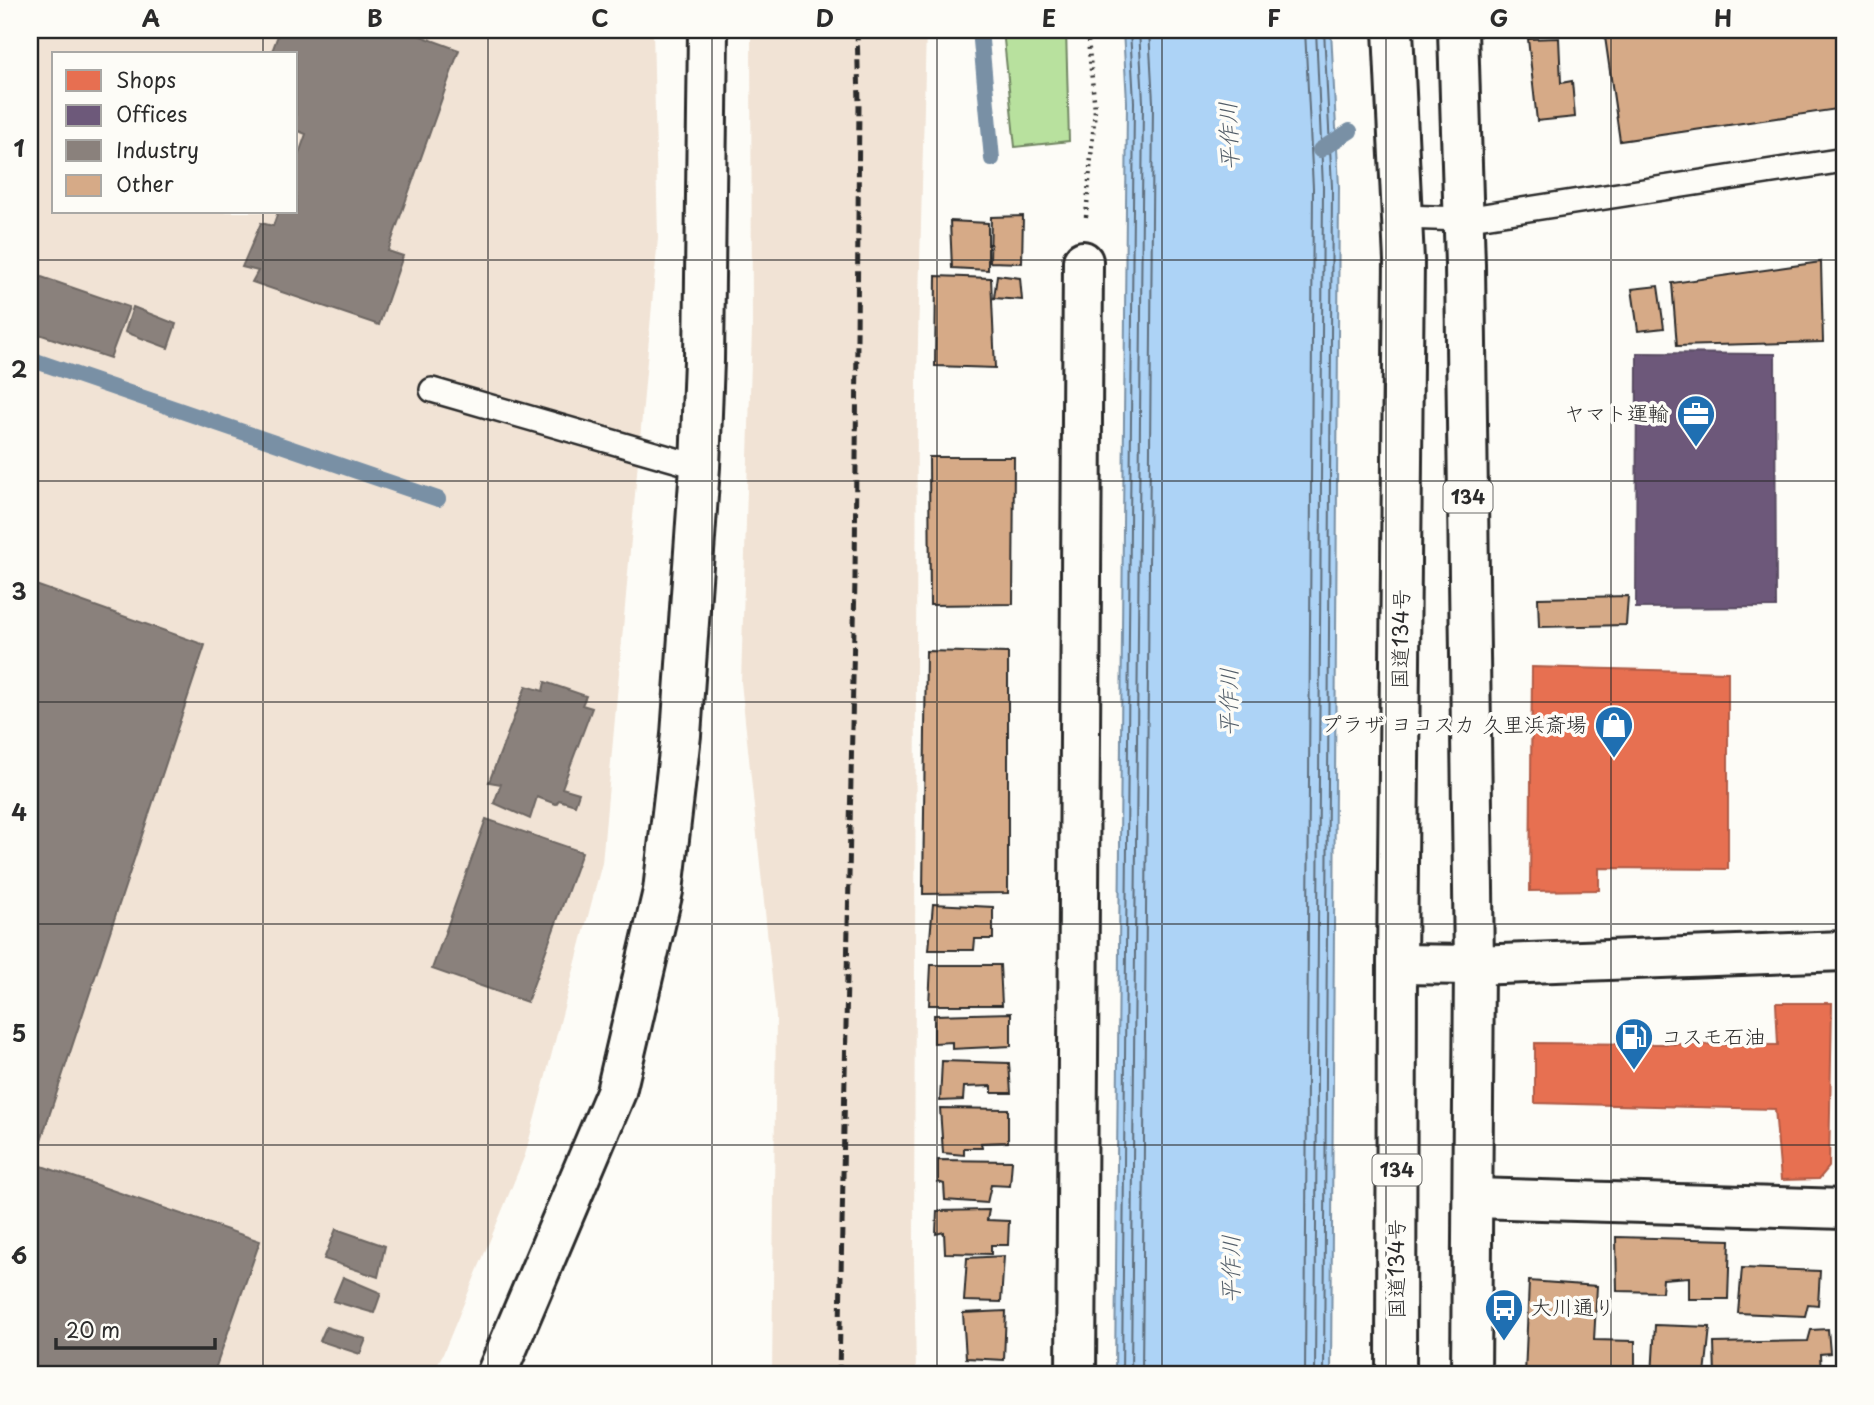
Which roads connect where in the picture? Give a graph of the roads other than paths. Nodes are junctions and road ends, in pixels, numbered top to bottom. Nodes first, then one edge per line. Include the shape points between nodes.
1 (708, 30) edge
2 (1393, 30) edge
3 (1458, 30) edge
4 (1844, 160) edge
5 (1402, 217) junction
6 (1464, 219) junction
7 (1083, 261) road end
8 (432, 390) dead end
9 (700, 467) junction
10 (1844, 951) edge
11 (1397, 964) junction
12 (1474, 965) junction
13 (1474, 1198) junction
14 (1844, 1209) edge
15 (496, 1375) edge
16 (1076, 1375) edge
17 (1396, 1375) edge
18 (1471, 1375) edge

1 - 9 main road
2 - 5 main road, 国道134号 / 134
3 - 6 main road, 134
4 - 6 lane
5 - 6 lane
5 - 11 main road, 国道134号 / 134
6 - 12 main road, 134
7 - 16 main road
8 - 9 lane
9 - 15 main road via 681,735 663,891 616,1092
10 - 12 main road
11 - 12 main road
11 - 17 main road, 国道134号 / 134
12 - 13 main road, 134
13 - 14 main road
13 - 18 main road, 134

